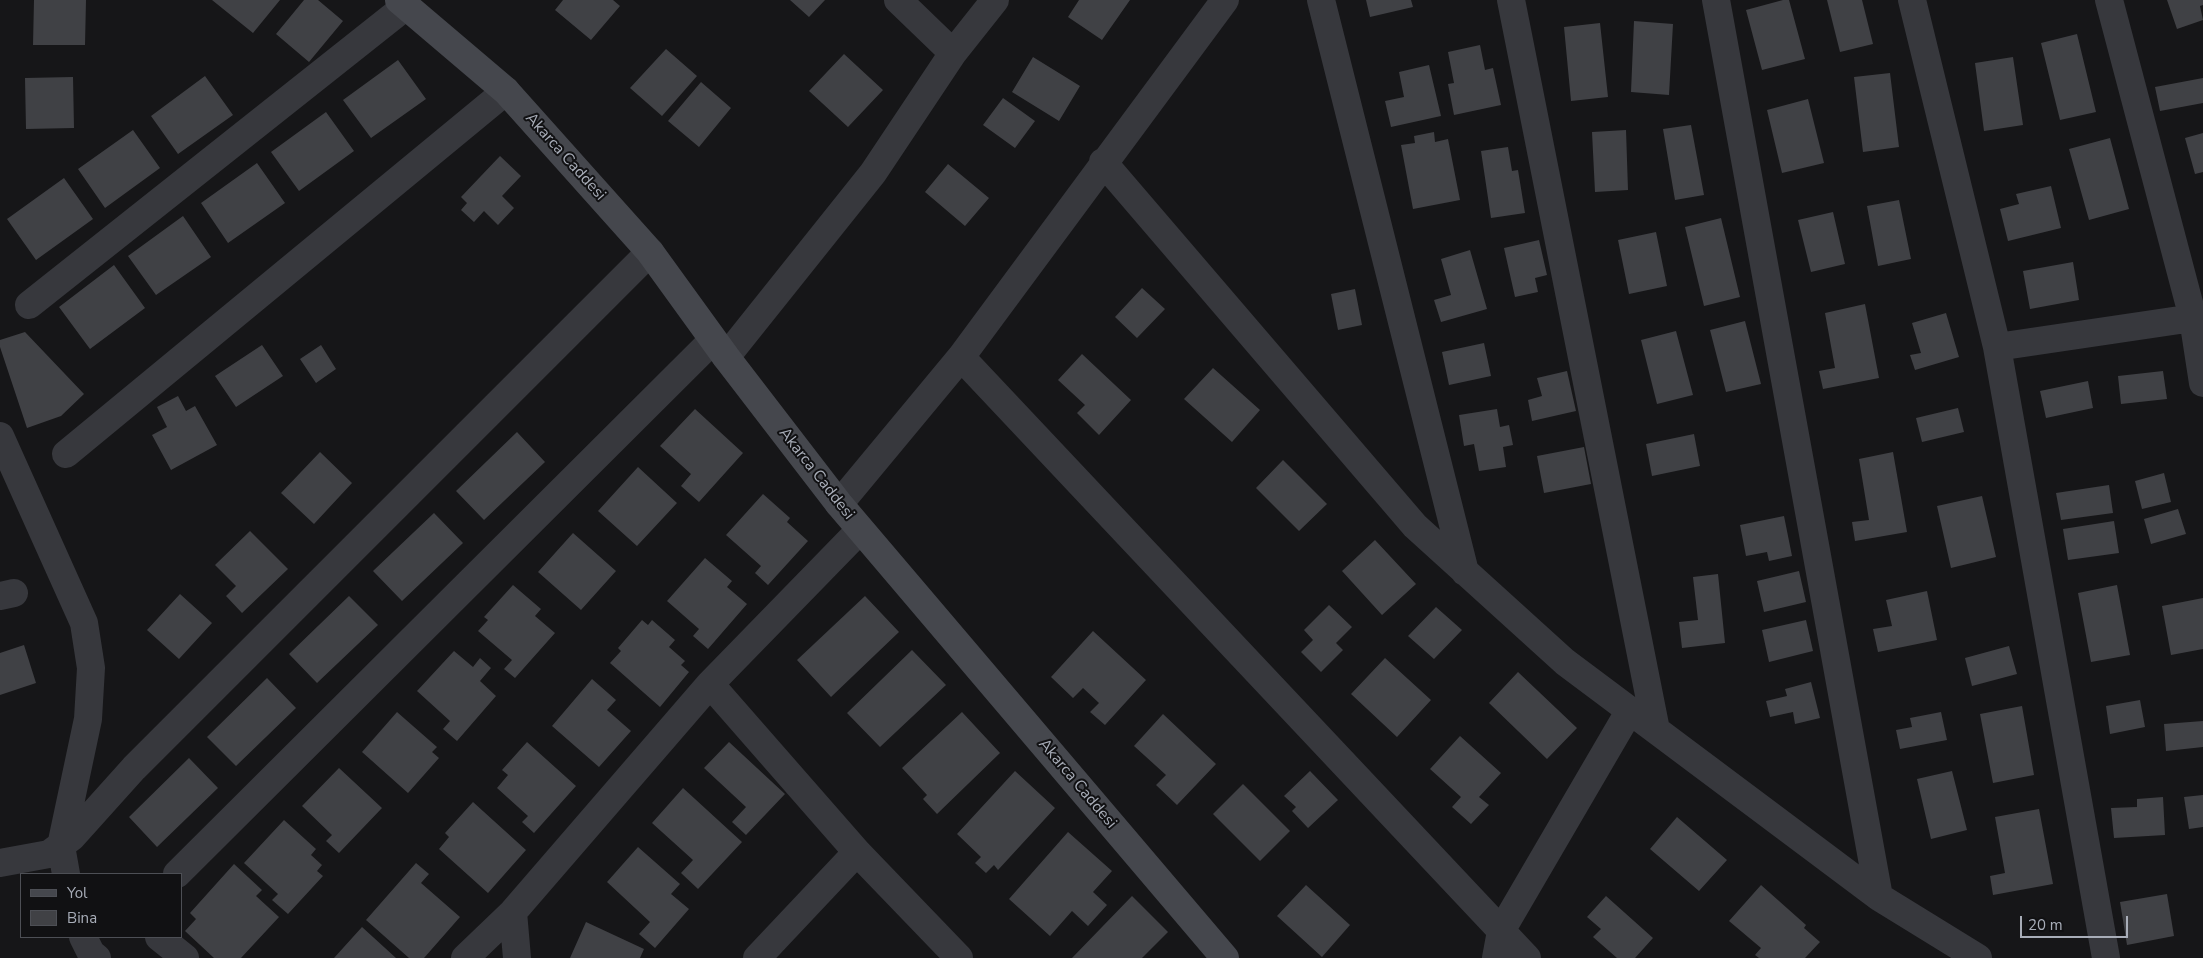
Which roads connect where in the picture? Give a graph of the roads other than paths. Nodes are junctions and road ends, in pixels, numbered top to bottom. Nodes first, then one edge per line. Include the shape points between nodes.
1 (898, 0) edge
2 (995, 0) edge
3 (1225, 0) edge
4 (1321, 0) edge
5 (1511, 0) edge
6 (1716, 0) edge
7 (1912, 0) edge
8 (2109, 0) edge
9 (402, 3) edge
10 (953, 53) junction
11 (506, 91) junction
12 (1103, 162) junction
13 (650, 252) junction
14 (29, 305) dead end
15 (2193, 318) junction
16 (1997, 346) junction
17 (719, 348) junction
18 (961, 357) junction
19 (2203, 383) edge
20 (0, 436) edge
21 (66, 454) dead end
22 (839, 504) junction
23 (860, 530) junction
24 (1465, 572) junction
25 (710, 684) junction
26 (1630, 710) junction
27 (1656, 730) junction
28 (61, 846) junction
29 (857, 852) junction
30 (0, 863) edge
31 (66, 873) edge
32 (178, 873) edge
33 (1878, 897) junction
34 (513, 912) junction
35 (1501, 931) junction
36 (84, 938) edge
37 (160, 938) edge
38 (97, 958) edge
39 (185, 958) edge
40 (466, 958) edge
41 (517, 958) edge
42 (757, 958) edge
43 (959, 958) edge
44 (1225, 958) edge
45 (1496, 958) edge
46 (1527, 958) edge
47 (1978, 958) edge
48 (2106, 958) edge

1 - 10 street
2 - 10 street
3 - 12 street
4 - 24 street
5 - 27 street
6 - 33 street
7 - 16 street
8 - 15 street
9 - 11 main road, Akarca Caddesi
9 - 14 street
10 - 17 street via 873,172
11 - 13 main road, Akarca Caddesi
11 - 21 street
12 - 18 street
12 - 24 street via 1415,526
13 - 17 main road, Akarca Caddesi
13 - 28 street via 134,768
15 - 16 street
15 - 19 street
16 - 48 street
17 - 22 main road, Akarca Caddesi
17 - 32 street
18 - 22 street
18 - 35 street
20 - 28 street via 84,623 91,668 88,719
22 - 23 main road, Akarca Caddesi
23 - 25 street
23 - 44 main road, Akarca Caddesi
24 - 26 street via 1565,662
25 - 29 street
25 - 34 street
26 - 27 street
26 - 35 street
27 - 33 street
28 - 30 street via 49,854
28 - 31 street
29 - 42 street
29 - 43 street
33 - 47 street
34 - 40 street
34 - 41 street
35 - 45 street
35 - 46 street
36 - 38 street
37 - 39 street

